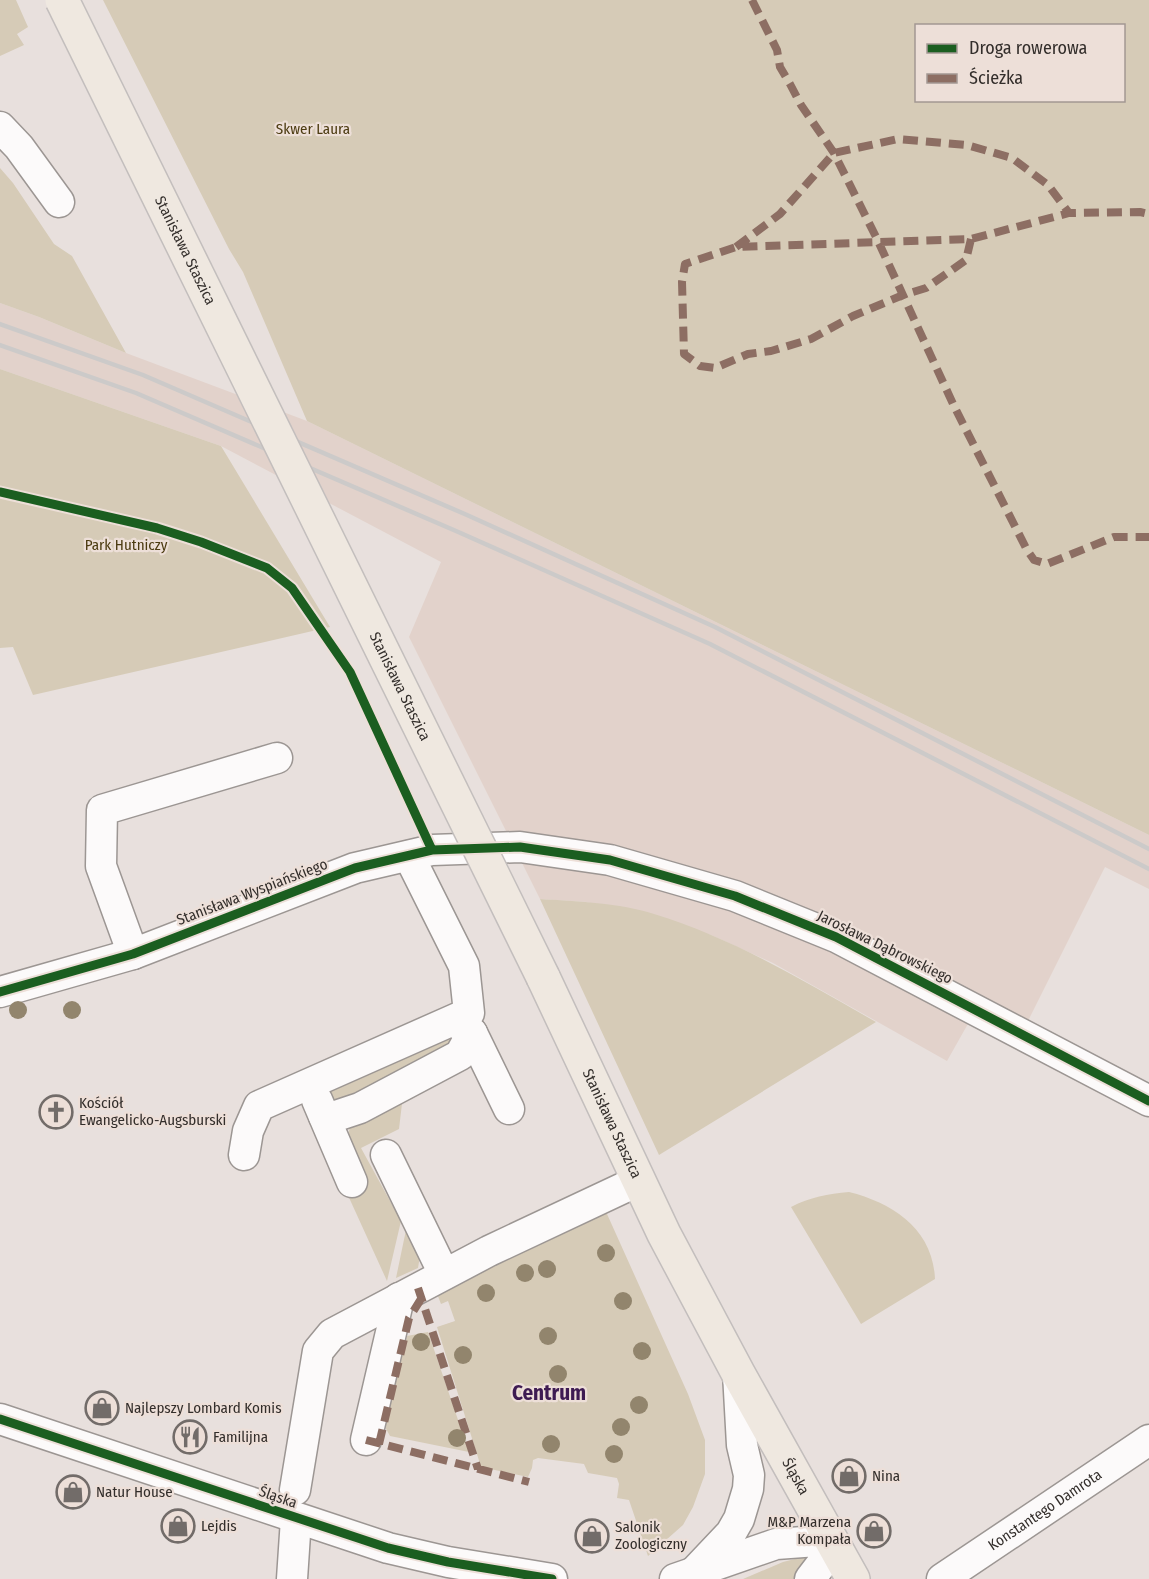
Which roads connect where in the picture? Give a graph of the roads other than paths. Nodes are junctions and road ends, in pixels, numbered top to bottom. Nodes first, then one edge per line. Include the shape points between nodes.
1 (62, 0) edge
2 (0, 127) edge
3 (58, 202) dead end
4 (277, 758) dead end
5 (520, 847) joint
6 (409, 856) junction
7 (133, 954) junction
8 (0, 992) edge
9 (462, 1027) junction
10 (310, 1083) junction
11 (1149, 1101) edge
12 (509, 1109) dead end
13 (324, 1116) junction
14 (244, 1155) dead end
15 (386, 1155) dead end
16 (638, 1181) junction
17 (352, 1182) dead end
18 (444, 1274) junction
19 (399, 1298) junction
20 (738, 1372) junction
21 (0, 1419) edge
22 (366, 1440) dead end
23 (1149, 1440) edge
24 (296, 1505) junction
25 (831, 1540) junction
26 (685, 1575) edge
27 (292, 1579) edge
28 (552, 1579) edge
29 (810, 1579) edge
30 (853, 1579) edge
31 (942, 1579) edge

1 - 16 main road, Stanisława Staszica, bridge via 543,976
2 - 3 street
4 - 7 street via 102,810 101,866
5 - 6 street, Stanisława Wyspiańskiego via 432,850
5 - 11 street, Jarosława Dąbrowskiego via 610,860 735,896 836,937
6 - 7 street, Stanisława Wyspiańskiego via 355,868
6 - 9 street via 464,966 469,1013
7 - 8 street, Stanisława Wyspiańskiego
9 - 10 street
9 - 12 street
9 - 13 street via 460,1055 360,1108
10 - 13 street
10 - 14 street via 259,1106 248,1131
13 - 17 street
15 - 18 street
16 - 18 street
16 - 20 main road, Stanisława Staszica
18 - 19 street
19 - 22 street
19 - 24 street via 332,1334 318,1351
20 - 25 main road, Śląska
20 - 26 street via 748,1489 740,1519 731,1533
21 - 24 street, Śląska
23 - 31 street, Konstantego Damrota
24 - 27 street
24 - 28 street, Śląska via 388,1548
25 - 26 street via 776,1544
25 - 29 street via 823,1562
25 - 30 main road, Śląska

